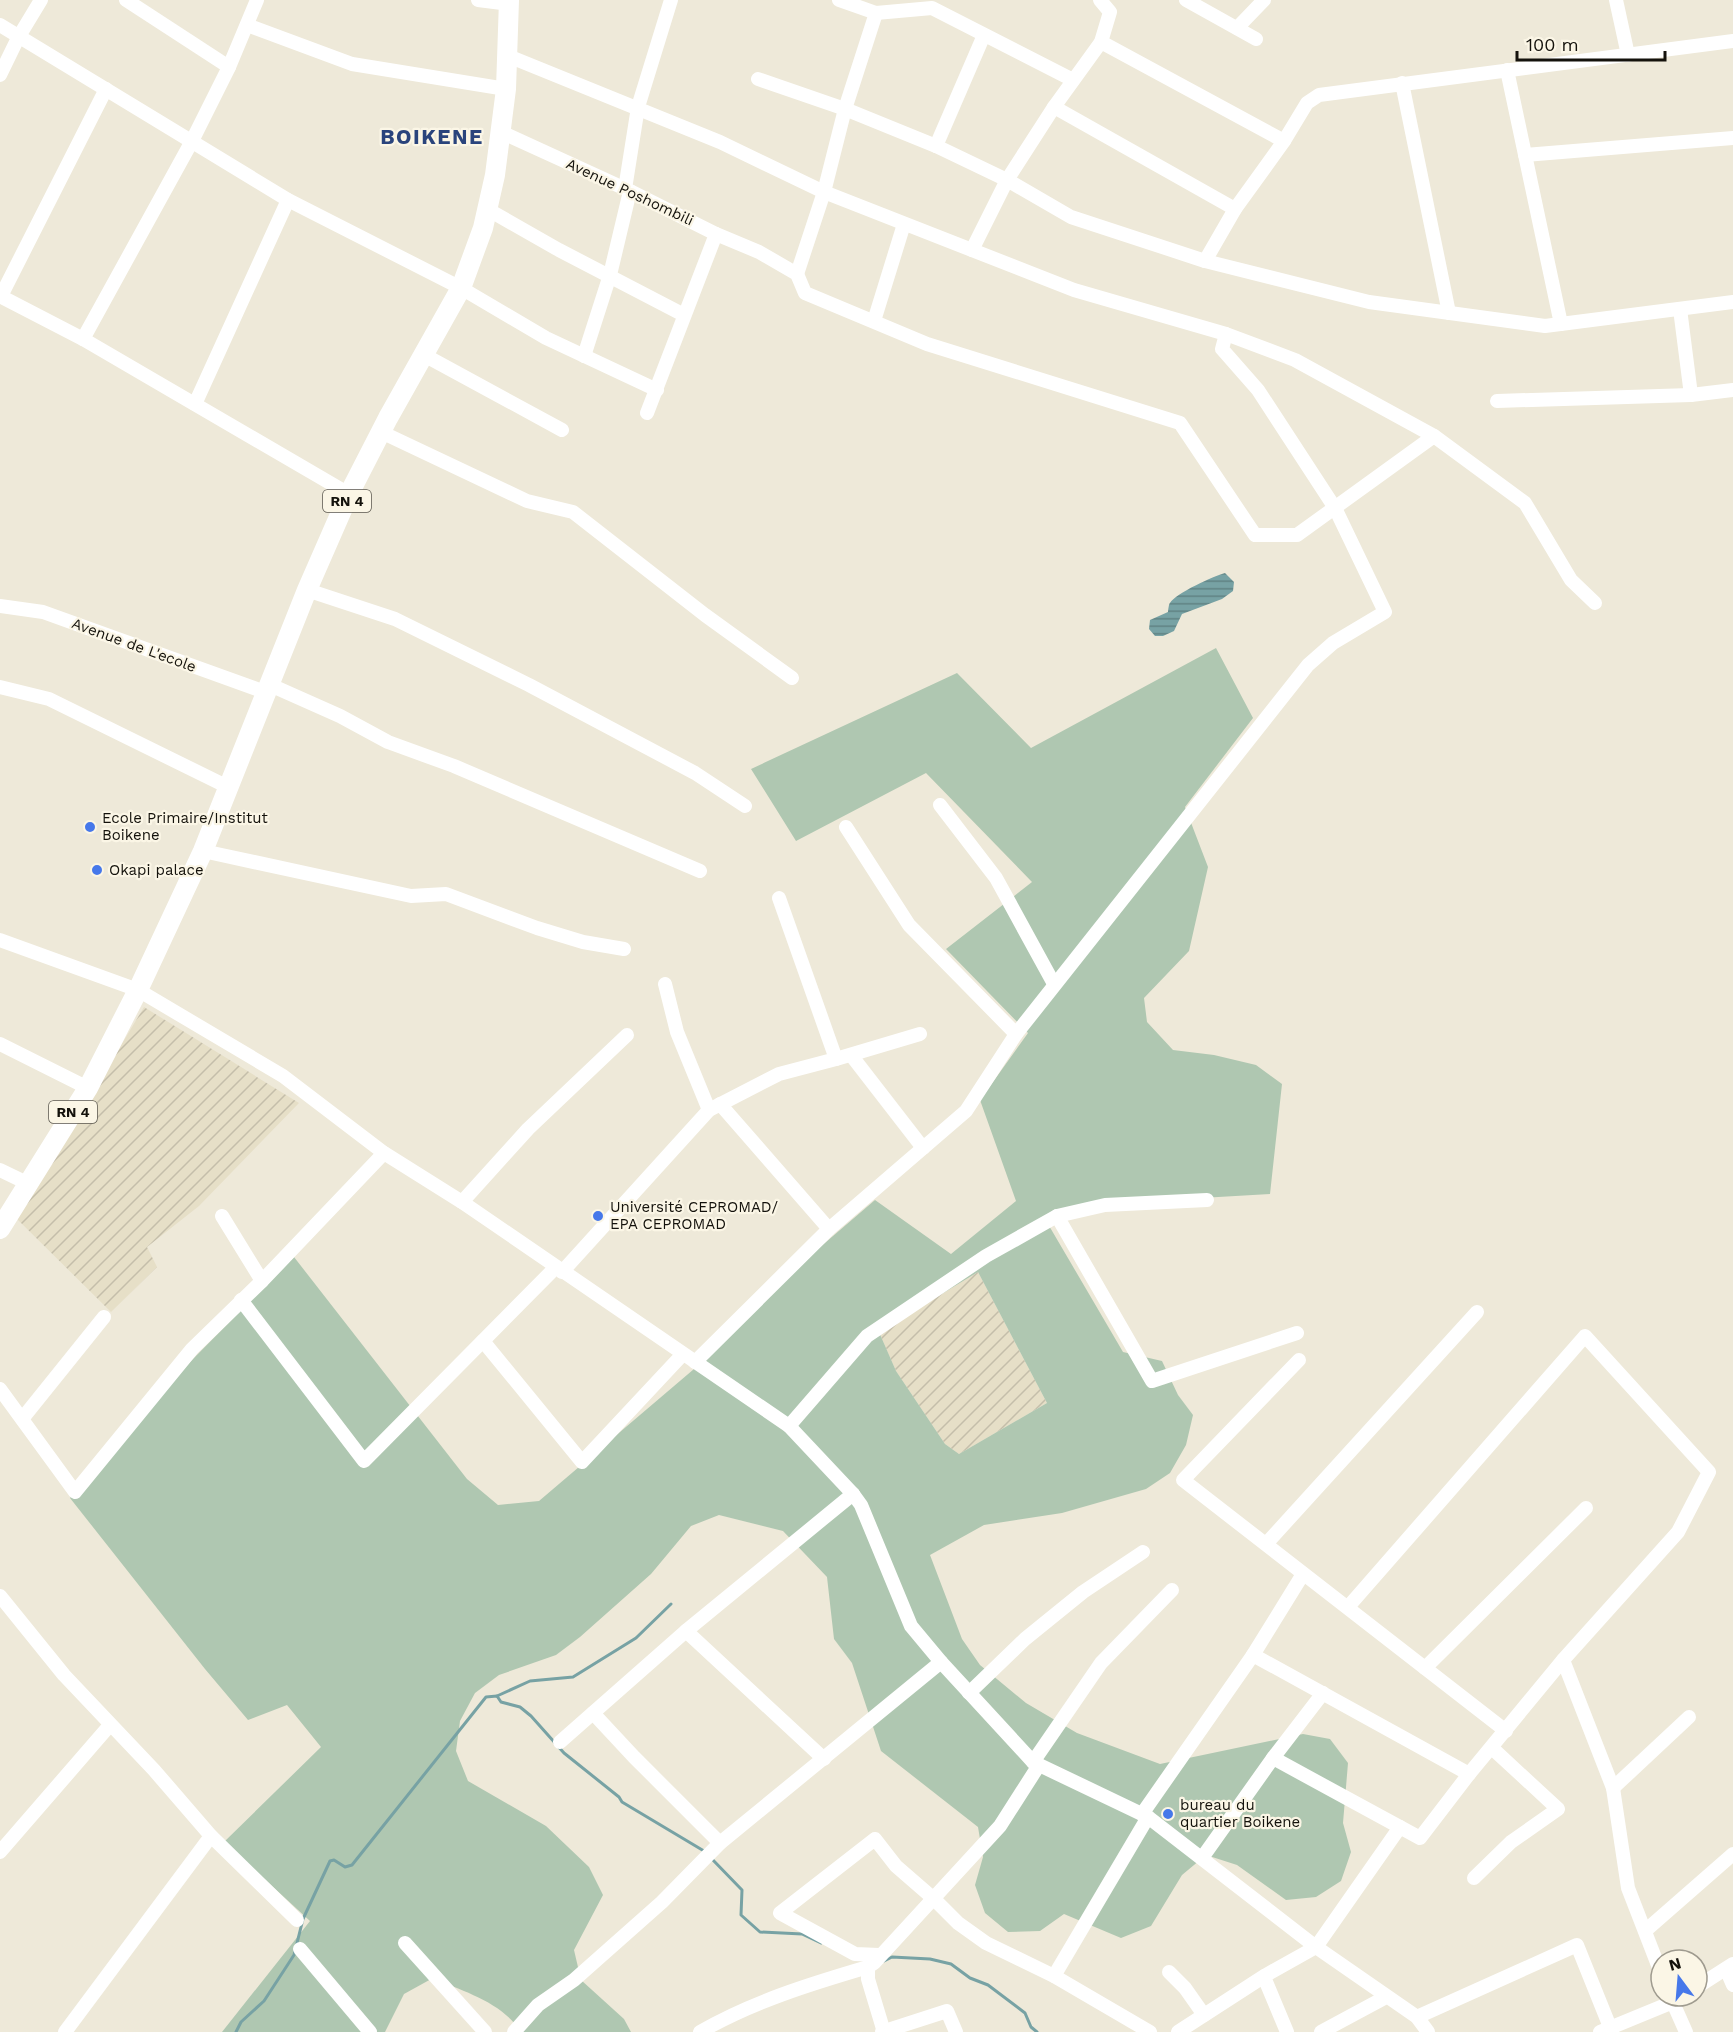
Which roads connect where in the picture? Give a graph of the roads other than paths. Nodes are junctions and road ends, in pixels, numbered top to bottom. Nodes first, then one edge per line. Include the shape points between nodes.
1 (41, 0) edge
2 (257, 0) edge
3 (478, 0) edge
4 (670, 0) edge
5 (839, 0) edge
6 (1100, 0) edge
7 (1185, 0) edge
8 (1264, 0) edge
9 (1616, 0) edge
10 (134, 2) edge
11 (509, 2) edge
12 (876, 13) junction
13 (0, 25) edge
14 (247, 25) junction
15 (1236, 28) junction
16 (984, 35) junction
17 (18, 38) junction
18 (1256, 39) dead end
19 (1733, 41) edge
20 (1101, 42) junction
21 (1628, 55) junction
22 (508, 56) junction
23 (229, 67) junction
24 (1507, 70) junction
25 (0, 75) edge
26 (758, 79) dead end
27 (1073, 80) junction
28 (1402, 83) junction
29 (507, 88) junction
30 (106, 89) junction
31 (1054, 107) junction
32 (638, 108) junction
33 (845, 109) junction
34 (501, 132) junction
35 (1733, 138) edge
36 (192, 141) junction
37 (1284, 141) junction
38 (936, 146) junction
39 (1525, 155) junction
40 (1007, 180) junction
41 (628, 190) junction
42 (824, 192) junction
43 (288, 200) junction
44 (487, 209) junction
45 (1235, 209) junction
46 (904, 224) junction
47 (716, 234) junction
48 (972, 250) junction
49 (1205, 261) junction
50 (796, 274) junction
51 (610, 276) junction
52 (461, 288) junction
53 (1, 296) edge
54 (1733, 302) edge
55 (1680, 309) junction
56 (1449, 313) junction
57 (684, 315) junction
58 (874, 321) junction
59 (1561, 324) junction
60 (1226, 334) junction
61 (83, 339) junction
62 (424, 355) junction
63 (584, 356) junction
64 (657, 390) junction
65 (1733, 390) edge
66 (1691, 395) junction
67 (1497, 401) dead end
68 (195, 404) junction
69 (646, 413) dead end
70 (562, 430) dead end
71 (381, 432) junction
72 (1434, 436) junction
73 (349, 494) junction
74 (1335, 508) junction
75 (307, 590) junction
76 (1595, 603) dead end
77 (0, 606) edge
78 (792, 678) dead end
79 (0, 687) edge
80 (267, 688) junction
81 (228, 787) junction
82 (940, 805) dead end
83 (745, 806) dead end
84 (846, 827) dead end
85 (203, 851) junction
86 (700, 871) dead end
87 (779, 898) dead end
88 (0, 940) edge
89 (624, 949) dead end
90 (665, 984) dead end
91 (1054, 984) junction
92 (138, 990) junction
93 (920, 1034) dead end
94 (1016, 1034) junction
95 (627, 1035) dead end
96 (0, 1044) edge
97 (850, 1055) junction
98 (836, 1059) junction
99 (88, 1088) junction
100 (714, 1107) junction
101 (923, 1148) junction
102 (384, 1153) junction
103 (0, 1170) edge
104 (29, 1184) junction
105 (1206, 1200) dead end
106 (462, 1202) junction
107 (222, 1216) dead end
108 (1057, 1216) junction
109 (0, 1229) edge
110 (829, 1229) junction
111 (559, 1269) junction
112 (262, 1281) junction
113 (242, 1300) junction
114 (1477, 1312) dead end
115 (104, 1317) dead end
116 (1297, 1333) dead end
117 (483, 1341) junction
118 (683, 1354) junction
119 (1299, 1360) dead end
120 (695, 1362) junction
121 (0, 1389) edge
122 (22, 1419) junction
123 (789, 1426) junction
124 (853, 1494) junction
125 (1586, 1508) dead end
126 (1266, 1544) junction
127 (1143, 1552) dead end
128 (1302, 1574) junction
129 (1172, 1590) dead end
130 (0, 1596) edge
131 (1348, 1607) junction
132 (686, 1631) junction
133 (1253, 1655) junction
134 (1563, 1660) junction
135 (941, 1662) junction
136 (1425, 1668) junction
137 (969, 1693) junction
138 (1323, 1694) junction
139 (593, 1713) junction
140 (1689, 1717) dead end
141 (110, 1725) junction
142 (1506, 1731) junction
143 (560, 1742) dead end
144 (1492, 1748) junction
145 (1273, 1758) junction
146 (824, 1760) junction
147 (1036, 1763) junction
148 (1469, 1774) junction
149 (1613, 1788) junction
150 (1145, 1815) junction
151 (1400, 1827) junction
152 (211, 1836) junction
153 (720, 1843) junction
154 (0, 1852) edge
155 (1733, 1854) edge
156 (1202, 1858) junction
157 (1474, 1878) dead end
158 (934, 1899) junction
159 (297, 1920) dead end
160 (1645, 1931) junction
161 (405, 1943) dead end
162 (1316, 1947) junction
163 (1652, 1948) edge
164 (300, 1949) dead end
165 (875, 1960) junction
166 (1729, 1967) edge
167 (1169, 1972) dead end
168 (1054, 1976) junction
169 (1264, 1977) junction
170 (1709, 1980) edge
171 (1733, 1985) edge
172 (1386, 1997) junction
173 (1654, 2008) edge
174 (1678, 2008) edge
175 (1204, 2015) junction
176 (1417, 2017) junction
177 (1607, 2031) edge
178 (65, 2032) edge
179 (370, 2032) edge
180 (484, 2032) edge
181 (514, 2032) edge
182 (700, 2032) edge
183 (883, 2032) edge
184 (956, 2032) edge
185 (1150, 2032) edge
186 (1178, 2032) edge
187 (1287, 2032) edge
188 (1321, 2032) edge
189 (1428, 2032) edge
190 (1686, 2032) edge

1 - 17 street
2 - 14 street
3 - 11 street
4 - 32 street
5 - 12 street
6 - 20 street via 1110,12
7 - 15 street
8 - 15 street
9 - 21 street
10 - 23 street
11 - 22 highway, RN 4
12 - 16 street via 932,8
12 - 33 street
13 - 17 street
14 - 23 street
14 - 29 street via 352,64
15 - 18 street
16 - 27 street
16 - 38 street
17 - 25 street
17 - 30 street
19 - 21 street
20 - 27 street
20 - 37 street
21 - 24 street
22 - 29 highway, RN 4
22 - 32 street
23 - 36 street
24 - 28 street
24 - 39 street
26 - 33 street
27 - 31 street
28 - 37 street via 1320,94 1307,103
28 - 56 street
29 - 34 highway, RN 4
30 - 36 street
30 - 53 street
31 - 40 street
31 - 45 street
32 - 41 street
32 - 42 street
33 - 38 street
33 - 42 street
34 - 41 street, Avenue Poshombili
34 - 44 highway, RN 4
35 - 39 street
36 - 43 street
36 - 61 street
37 - 45 street
38 - 40 street
39 - 59 street
40 - 48 street
40 - 49 street via 1071,217
41 - 47 street, Avenue Poshombili
41 - 51 street
42 - 46 street
42 - 50 street
43 - 52 street
43 - 68 street
44 - 51 street
44 - 52 highway, RN 4
45 - 49 street
46 - 48 street
46 - 58 street
47 - 50 street, Avenue Poshombili via 759,252
47 - 57 street
48 - 60 street via 1074,290
49 - 56 street via 1369,302
50 - 58 street via 805,293
51 - 57 street
51 - 63 street
52 - 62 highway, RN 4
52 - 63 street
53 - 61 street
54 - 55 street
55 - 59 street
55 - 66 street
56 - 59 street via 1545,326
57 - 64 street
58 - 74 street via 927,344 1180,423 1255,536 1297,535
60 - 72 street via 1295,360
60 - 74 street via 1222,349 1258,390
61 - 68 street
62 - 70 street
62 - 71 highway, RN 4
63 - 64 street
64 - 69 street
65 - 66 street
66 - 67 street
68 - 73 street
71 - 73 highway, RN 4
71 - 78 street via 527,501 573,512
72 - 74 street
72 - 76 street via 1525,503 1571,580
73 - 75 highway, RN 4
74 - 91 street via 1385,612 1333,643 1308,665
75 - 80 highway, RN 4
75 - 83 street via 395,619 695,773
77 - 80 street, Avenue de L'ecole via 43,612
79 - 81 street via 49,699
80 - 81 highway, RN 4
80 - 86 street, Avenue de L'ecole
81 - 85 highway, RN 4
82 - 91 street via 996,878
84 - 94 street via 909,925
85 - 89 street via 411,896 446,894 584,942
85 - 92 highway, RN 4
87 - 98 street
88 - 92 street
90 - 100 street via 677,1032
91 - 94 street
92 - 99 highway, RN 4
92 - 102 street via 283,1076
93 - 97 street
94 - 101 street via 966,1111
95 - 106 street via 528,1129
96 - 99 street
97 - 98 street
97 - 101 street
98 - 100 street via 779,1074
99 - 104 highway, RN 4
100 - 110 street
100 - 111 street
101 - 110 street
102 - 106 street
102 - 112 street
103 - 104 street
104 - 109 highway, RN 4
105 - 108 street via 1105,1204
106 - 111 street
107 - 112 street
108 - 116 street via 1152,1381
108 - 123 street via 986,1256 867,1336
110 - 120 street
111 - 117 street
111 - 118 street
112 - 113 street
113 - 117 street via 364,1461
113 - 122 street via 192,1349 75,1492
114 - 126 street
115 - 122 street
117 - 118 street via 582,1462
118 - 120 street
119 - 126 street via 1183,1480
120 - 123 street
121 - 122 street
123 - 124 street
124 - 132 street
124 - 135 street via 911,1626
125 - 136 street
126 - 128 street
127 - 137 street via 1074,1599
128 - 131 street
128 - 133 street
129 - 147 street via 1101,1663
130 - 141 street
131 - 134 street via 1586,1335 1709,1472 1678,1532
131 - 136 street
132 - 139 street
132 - 146 street
133 - 138 street
133 - 150 street
134 - 142 street
134 - 149 street
135 - 137 street
135 - 146 street
136 - 142 street
137 - 147 street
138 - 145 street
138 - 148 street
139 - 143 street
139 - 153 street
140 - 149 street
141 - 152 street
141 - 154 street
142 - 144 street
144 - 148 street
144 - 157 street via 1558,1809 1511,1842
145 - 151 street
145 - 156 street
146 - 153 street
147 - 150 street
147 - 158 street via 999,1826
148 - 151 street via 1420,1838
149 - 160 street via 1628,1888
150 - 156 street
150 - 168 street
151 - 162 street
152 - 159 street
152 - 178 street
153 - 181 street via 662,1902 574,1980 538,2005
155 - 160 street
156 - 162 street
158 - 165 street
158 - 165 street via 896,1866 875,1839 780,1913 855,1954
158 - 168 street via 986,1943
160 - 163 street
161 - 180 street
162 - 169 street
162 - 172 street
164 - 179 street
165 - 182 street via 747,2008
165 - 183 street via 868,1979
166 - 170 street
166 - 171 street
167 - 175 street
168 - 185 street
169 - 175 street
169 - 187 street
172 - 176 street
172 - 188 street
173 - 177 street
174 - 190 street
175 - 186 street
176 - 177 street via 1577,1945
176 - 189 street
183 - 184 street via 947,2011

